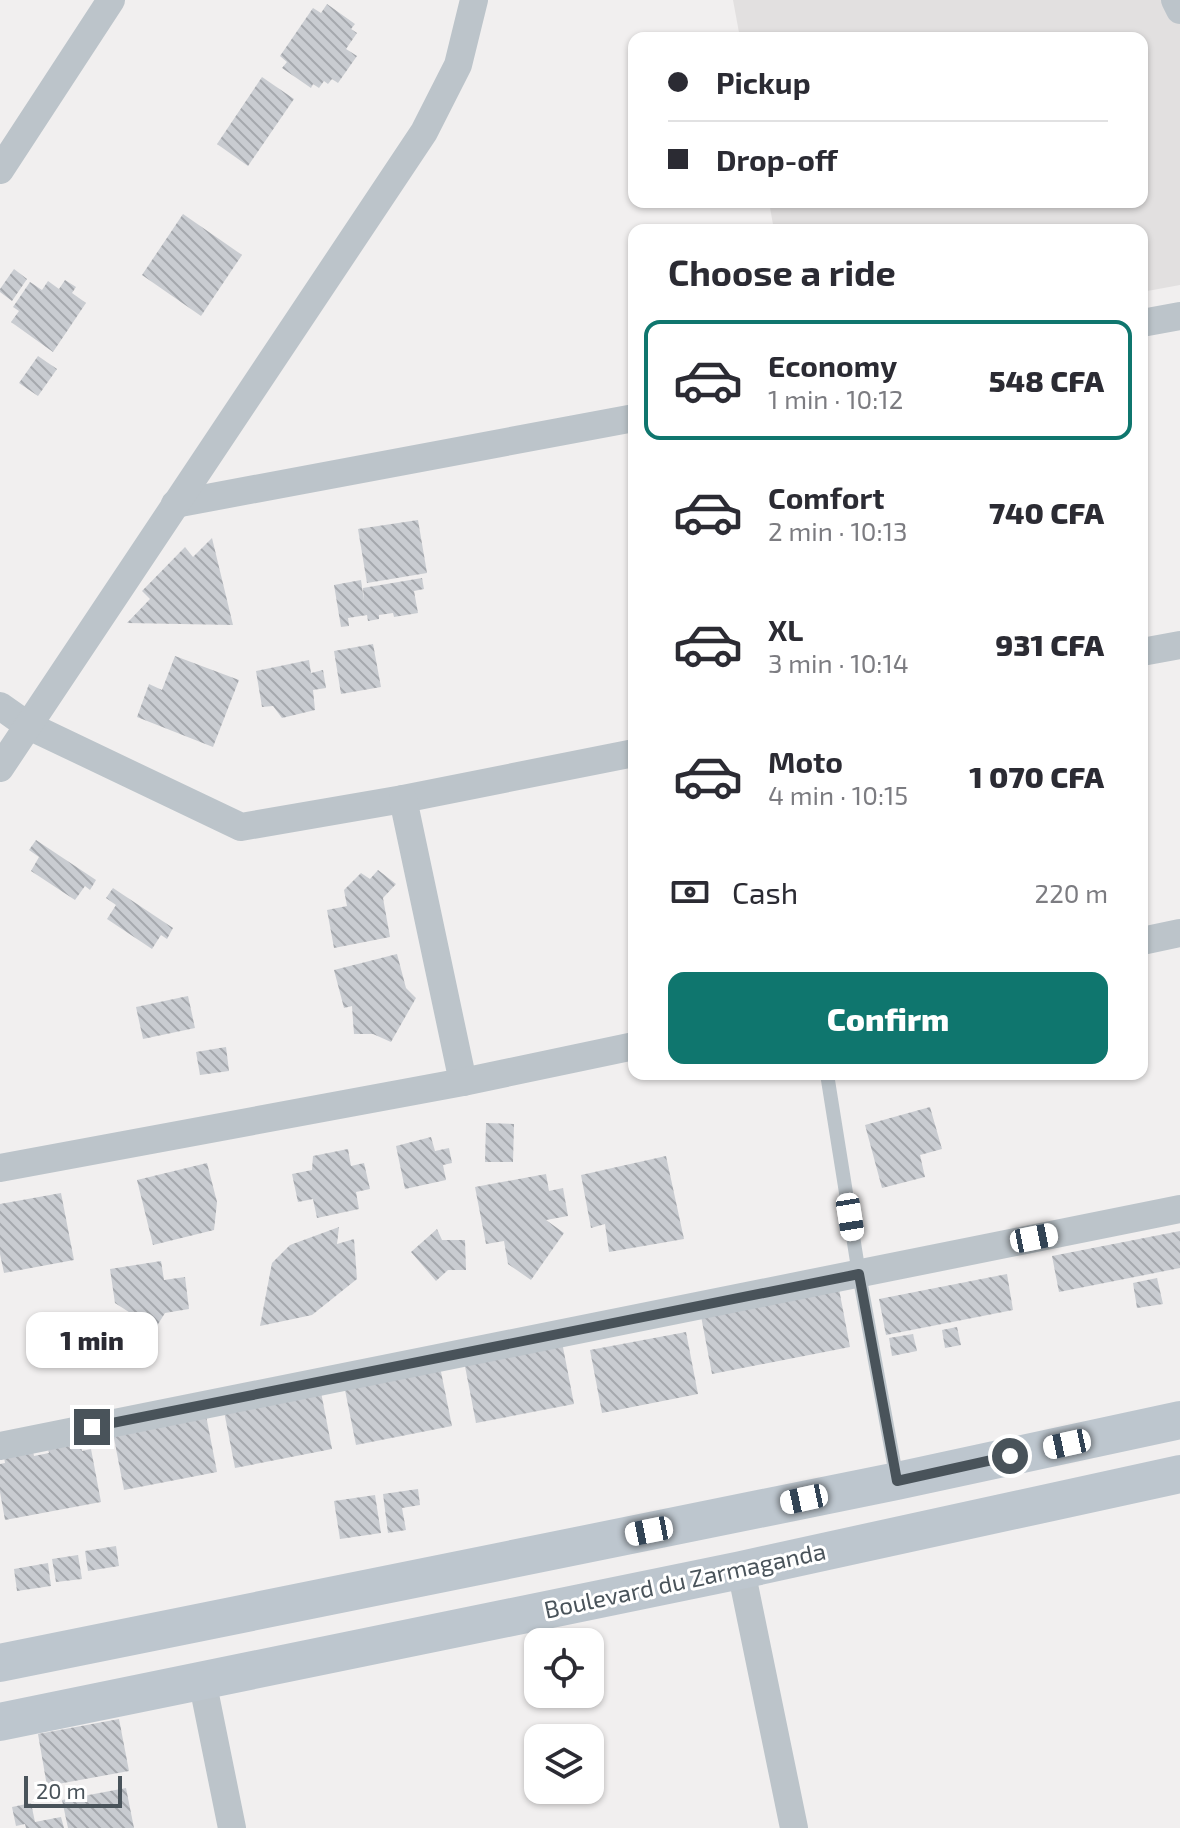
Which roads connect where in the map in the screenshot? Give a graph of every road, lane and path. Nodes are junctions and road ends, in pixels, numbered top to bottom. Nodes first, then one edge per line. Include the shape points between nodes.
1 (111, 0) edge
2 (474, 0) edge
3 (1175, 0) edge
4 (1180, 10) edge
5 (12, 132) edge
6 (0, 170) edge
7 (1180, 316) edge
8 (1148, 322) edge
9 (628, 419) edge
10 (175, 504) junction
11 (1180, 645) edge
12 (1148, 651) edge
13 (0, 706) edge
14 (27, 725) junction
15 (628, 754) edge
16 (0, 768) edge
17 (403, 799) junction
18 (1180, 933) edge
19 (1148, 940) edge
20 (628, 1047) edge
21 (828, 1080) edge
22 (463, 1082) junction
23 (0, 1168) edge
24 (1180, 1209) edge
25 (859, 1274) junction
26 (1180, 1420) edge
27 (0, 1446) edge
28 (1180, 1474) edge
29 (897, 1481) junction
30 (741, 1570) junction
31 (0, 1663) edge
32 (202, 1680) junction
33 (0, 1722) edge
34 (232, 1828) edge
35 (794, 1828) edge

1 - 5 street
2 - 10 street via 458,65 424,132
3 - 4 street
5 - 6 street
7 - 8 street
9 - 10 street
10 - 14 street
11 - 12 street
13 - 14 street
14 - 16 street
14 - 17 street via 241,827
15 - 17 street
17 - 22 street
18 - 19 street
20 - 22 street
21 - 25 lane
22 - 23 street
24 - 25 street
25 - 27 street
25 - 29 lane
26 - 29 main road
28 - 30 main road, Boulevard du Zarmaganda
29 - 31 main road
30 - 32 main road, Boulevard du Zarmaganda
30 - 35 street
32 - 33 main road, Boulevard du Zarmaganda
32 - 34 street

